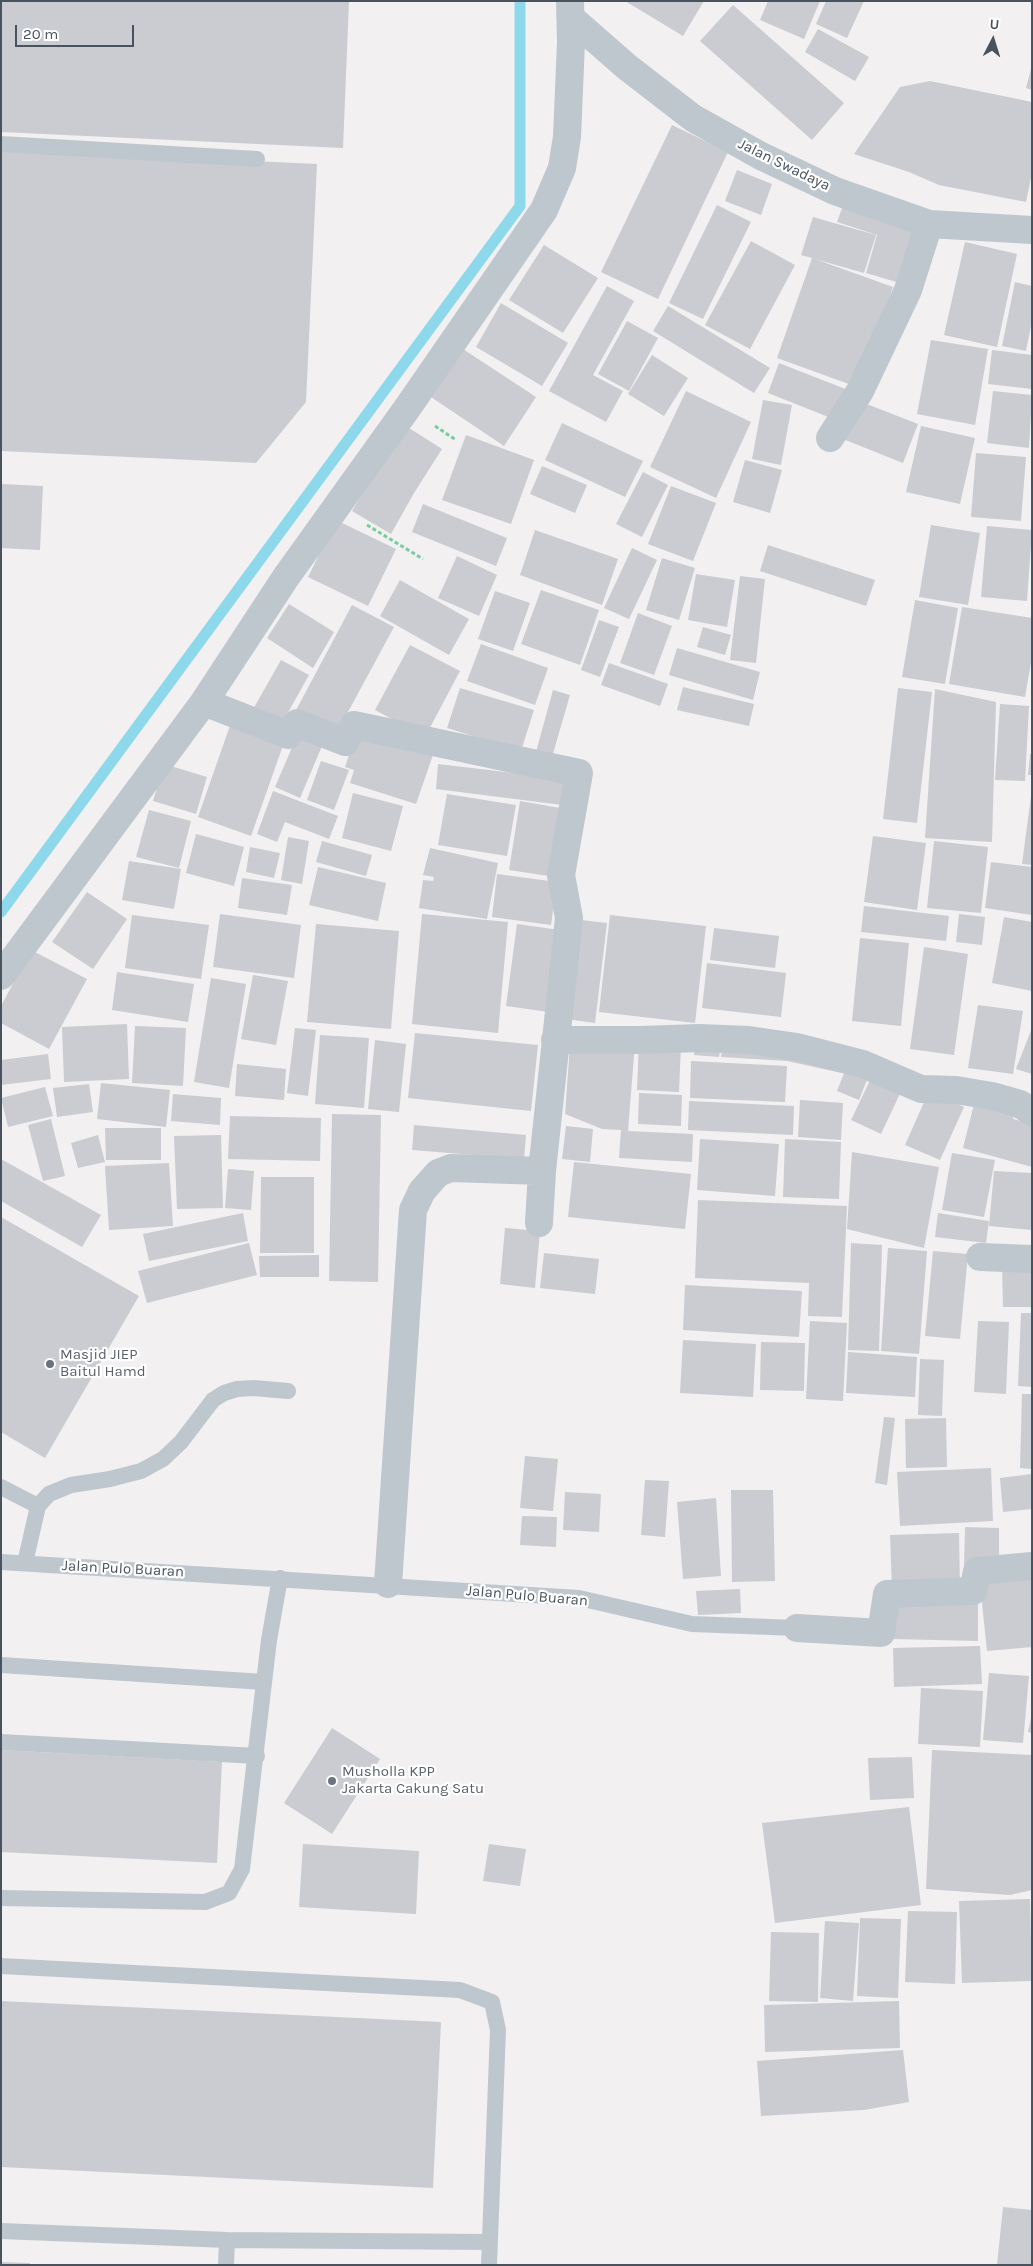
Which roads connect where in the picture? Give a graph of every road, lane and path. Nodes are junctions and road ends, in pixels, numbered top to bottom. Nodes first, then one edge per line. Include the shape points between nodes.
1 (570, 10) edge
2 (1, 144) edge
3 (257, 160) dead end
4 (930, 224) junction
5 (1032, 230) edge
6 (830, 438) dead end
7 (336, 506) junction
8 (423, 559) dead end
9 (204, 702) junction
10 (1, 976) edge
11 (555, 1040) junction
12 (1032, 1112) edge
13 (542, 1171) junction
14 (539, 1223) dead end
15 (980, 1256) dead end
16 (1032, 1259) edge
17 (288, 1391) dead end
18 (1, 1487) edge
19 (38, 1506) junction
20 (1, 1562) edge
21 (25, 1563) junction
22 (1032, 1566) edge
23 (280, 1578) junction
24 (388, 1584) junction
25 (797, 1628) joint
26 (1, 1665) edge
27 (264, 1682) junction
28 (1, 1742) edge
29 (257, 1756) junction
30 (1, 1898) edge
31 (1, 1966) edge
32 (1, 2232) edge
33 (227, 2240) junction
34 (490, 2242) junction
35 (226, 2265) edge
36 (489, 2265) edge

1 - 4 street, Jalan Swadaya via 627,67 702,123 761,156 835,191
1 - 7 street via 567,136 562,168 544,210
2 - 3 lane
4 - 5 street, Jalan Swadaya
4 - 6 street via 908,290 860,392
7 - 8 path
7 - 9 street
9 - 10 street
9 - 11 street via 288,735 297,723 345,742 354,725 579,773 560,875 569,918
11 - 12 street via 700,1038 749,1040 797,1047 863,1064 921,1089 992,1096 1020,1104
11 - 13 street
13 - 14 street
13 - 24 street via 451,1168 438,1173 422,1191 413,1210
15 - 16 street
17 - 19 lane via 254,1388 224,1393 213,1400 181,1442 163,1459 141,1471 71,1485 49,1494
18 - 19 lane
19 - 21 lane
20 - 21 lane, Jalan Pulo Buaran
21 - 23 lane, Jalan Pulo Buaran
22 - 25 street, Jalan Pulo Buaran via 977,1571 973,1591 887,1594 881,1633
23 - 24 lane, Jalan Pulo Buaran
23 - 27 lane
24 - 25 lane, Jalan Pulo Buaran via 579,1598 692,1624
26 - 27 lane
27 - 29 lane
28 - 29 lane
29 - 30 lane via 242,1869 229,1893 205,1902
31 - 34 lane via 460,1990 492,2002 498,2030
32 - 33 lane
33 - 34 lane
33 - 35 lane
34 - 36 lane

